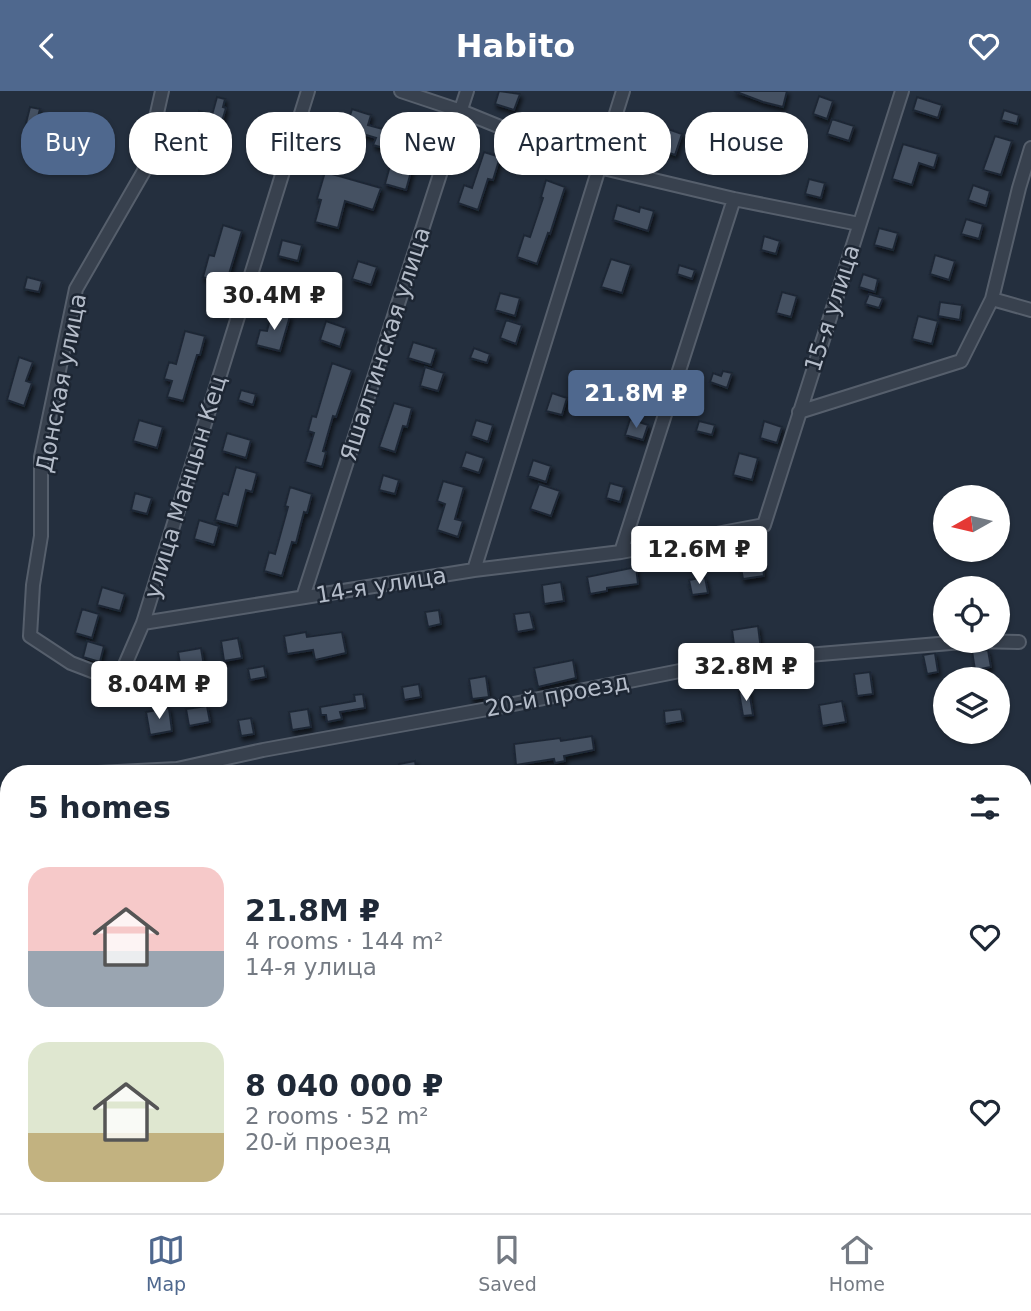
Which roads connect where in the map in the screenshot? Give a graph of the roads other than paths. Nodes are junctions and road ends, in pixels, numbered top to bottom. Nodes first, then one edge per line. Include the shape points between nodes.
1 (162, 91) edge
2 (308, 91) edge
3 (401, 91) edge
4 (467, 91) edge
5 (623, 91) edge
6 (902, 91) edge
7 (461, 111) junction
8 (616, 112) edge
9 (494, 124) edge
10 (1031, 148) edge
11 (597, 175) edge
12 (633, 175) edge
13 (734, 199) junction
14 (859, 224) junction
15 (992, 299) junction
16 (1031, 310) edge
17 (799, 412) junction
18 (764, 525) joint
19 (621, 552) junction
20 (474, 570) junction
21 (303, 597) junction
22 (143, 622) junction
23 (1019, 642) dead end
24 (118, 681) joint
25 (195, 765) edge

1 - 24 street, Донская улица via 144,171 76,289 41,457 41,536 30,636 71,663
2 - 22 street, улица Манцын Кец
3 - 7 street
4 - 7 street, Яшалтинская улица
5 - 8 street
6 - 14 street, 15-я улица
7 - 9 street
7 - 21 street, Яшалтинская улица
10 - 15 street
11 - 20 street
12 - 13 street
13 - 14 street
13 - 19 street
14 - 17 street, 15-я улица
15 - 16 street
15 - 17 street via 961,361
17 - 18 street, 15-я улица
18 - 19 street, 14-я улица
19 - 20 street, 14-я улица
20 - 21 street, 14-я улица
21 - 22 street, 14-я улица
22 - 24 street, улица Манцын Кец
23 - 25 street, 20-й проезд via 974,641 725,663

